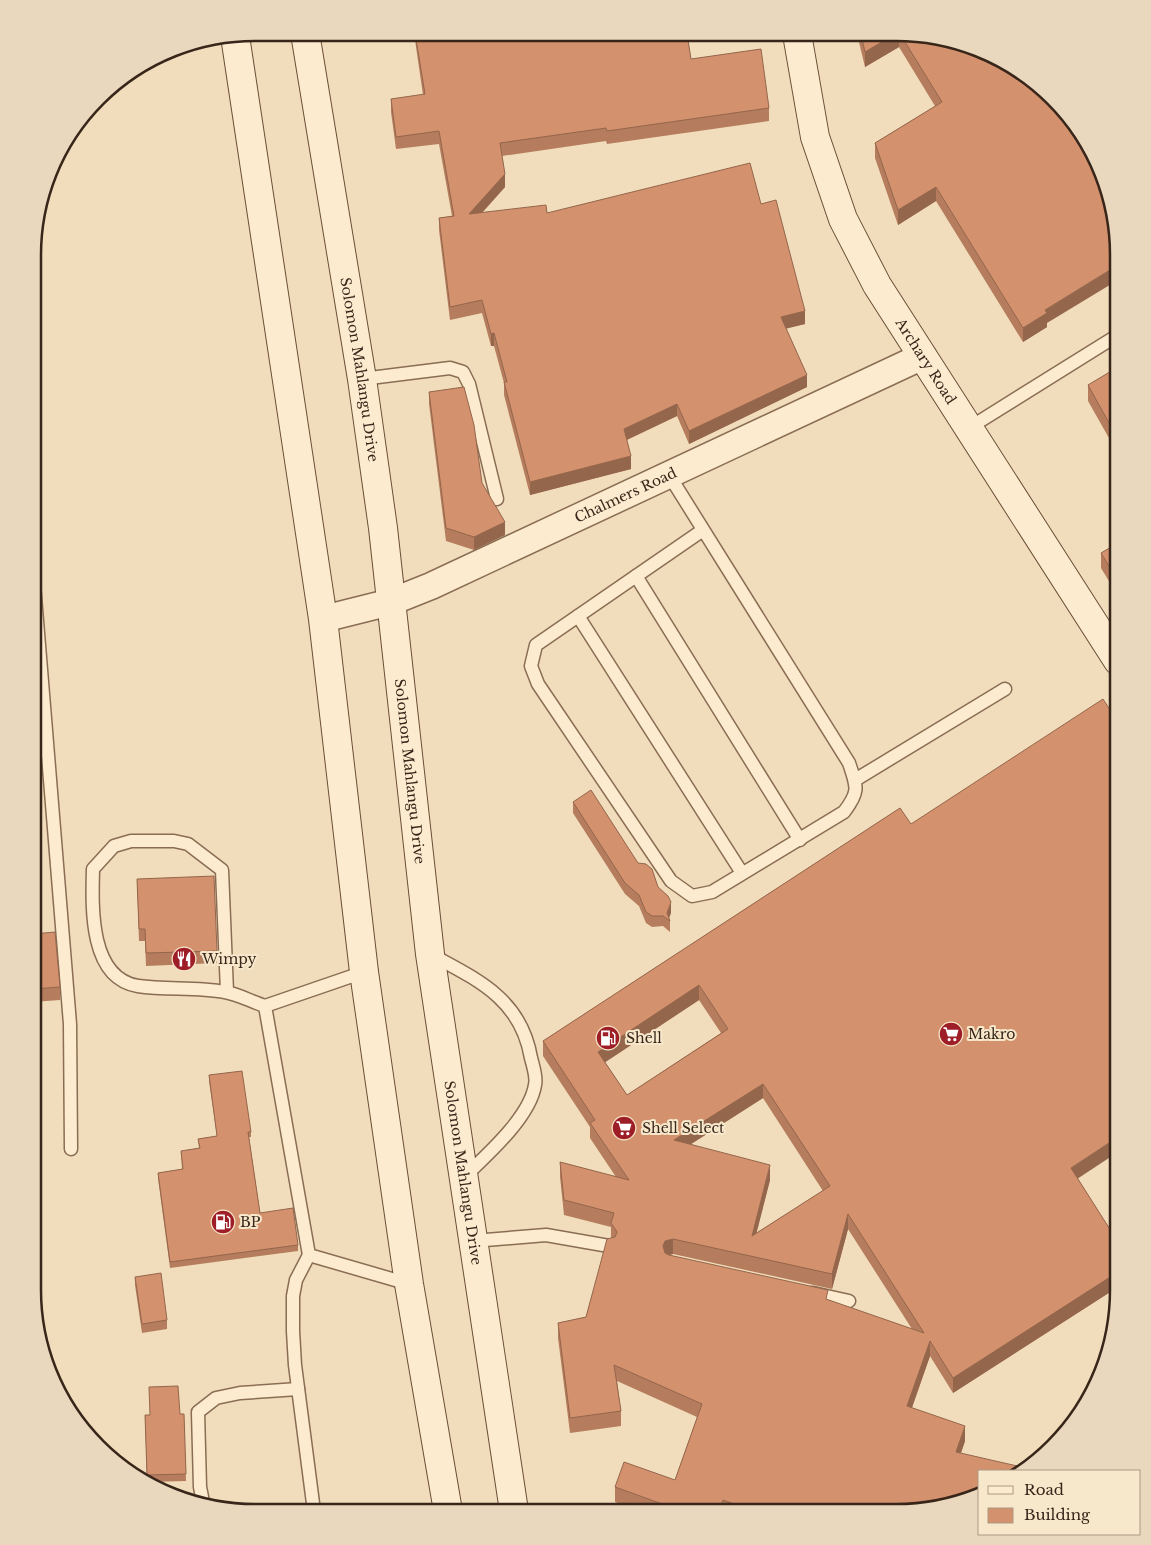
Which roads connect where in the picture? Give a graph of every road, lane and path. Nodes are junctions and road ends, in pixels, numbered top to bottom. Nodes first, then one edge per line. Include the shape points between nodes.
1 (306, 41) edge
2 (798, 41) edge
3 (236, 42) edge
4 (1110, 340) edge
5 (923, 356) junction
6 (362, 379) junction
7 (969, 428) junction
8 (669, 475) junction
9 (497, 499) dead end
10 (703, 530) junction
11 (636, 576) junction
12 (391, 602) junction
13 (578, 616) junction
14 (323, 619) junction
15 (1110, 648) edge
16 (41, 670) edge
17 (1005, 689) dead end
18 (855, 780) junction
19 (800, 840) junction
20 (742, 872) junction
21 (430, 954) junction
22 (364, 972) junction
23 (228, 992) junction
24 (265, 1006) junction
25 (71, 1149) dead end
26 (464, 1178) junction
27 (474, 1241) junction
28 (610, 1246) edge
29 (309, 1254) junction
30 (409, 1284) junction
31 (802, 1291) edge
32 (849, 1301) dead end
33 (298, 1389) junction
34 (202, 1497) edge
35 (313, 1504) edge
36 (447, 1504) edge
37 (518, 1504) edge

1 - 6 main road, Solomon Mahlangu Drive
2 - 5 main road, Archary Road via 815,136 842,219 877,285
3 - 14 main road
4 - 7 lane
5 - 7 main road, Archary Road
5 - 8 street, Chalmers Road
6 - 9 lane via 450,368 463,372 469,384
6 - 12 main road, Solomon Mahlangu Drive
7 - 15 main road, Archary Road
8 - 10 lane
8 - 12 street, Chalmers Road
10 - 11 lane
10 - 18 lane via 849,763
11 - 13 lane
11 - 19 lane
12 - 14 street, Chalmers Road
12 - 21 main road, Solomon Mahlangu Drive
13 - 20 lane
13 - 20 lane via 536,645 531,666 538,684 672,881 692,896 712,892
14 - 22 main road
16 - 25 lane via 70,1024
17 - 18 lane
18 - 19 lane via 856,796 844,812
19 - 20 lane
21 - 26 main road, Solomon Mahlangu Drive
21 - 26 lane via 480,981 510,1006 528,1043 536,1084 525,1109 505,1136
22 - 24 lane
22 - 30 main road
23 - 23 lane via 138,986 121,981 110,971 101,957 92,892 93,869 114,846 131,841 174,840 188,844 222,870
23 - 24 lane
24 - 29 lane
26 - 27 main road, Solomon Mahlangu Drive
27 - 28 lane via 546,1235
27 - 37 main road, Solomon Mahlangu Drive
29 - 30 lane
29 - 33 lane via 296,1280 293,1296
30 - 36 main road
31 - 32 lane
33 - 34 lane via 216,1398 198,1412
33 - 35 lane

